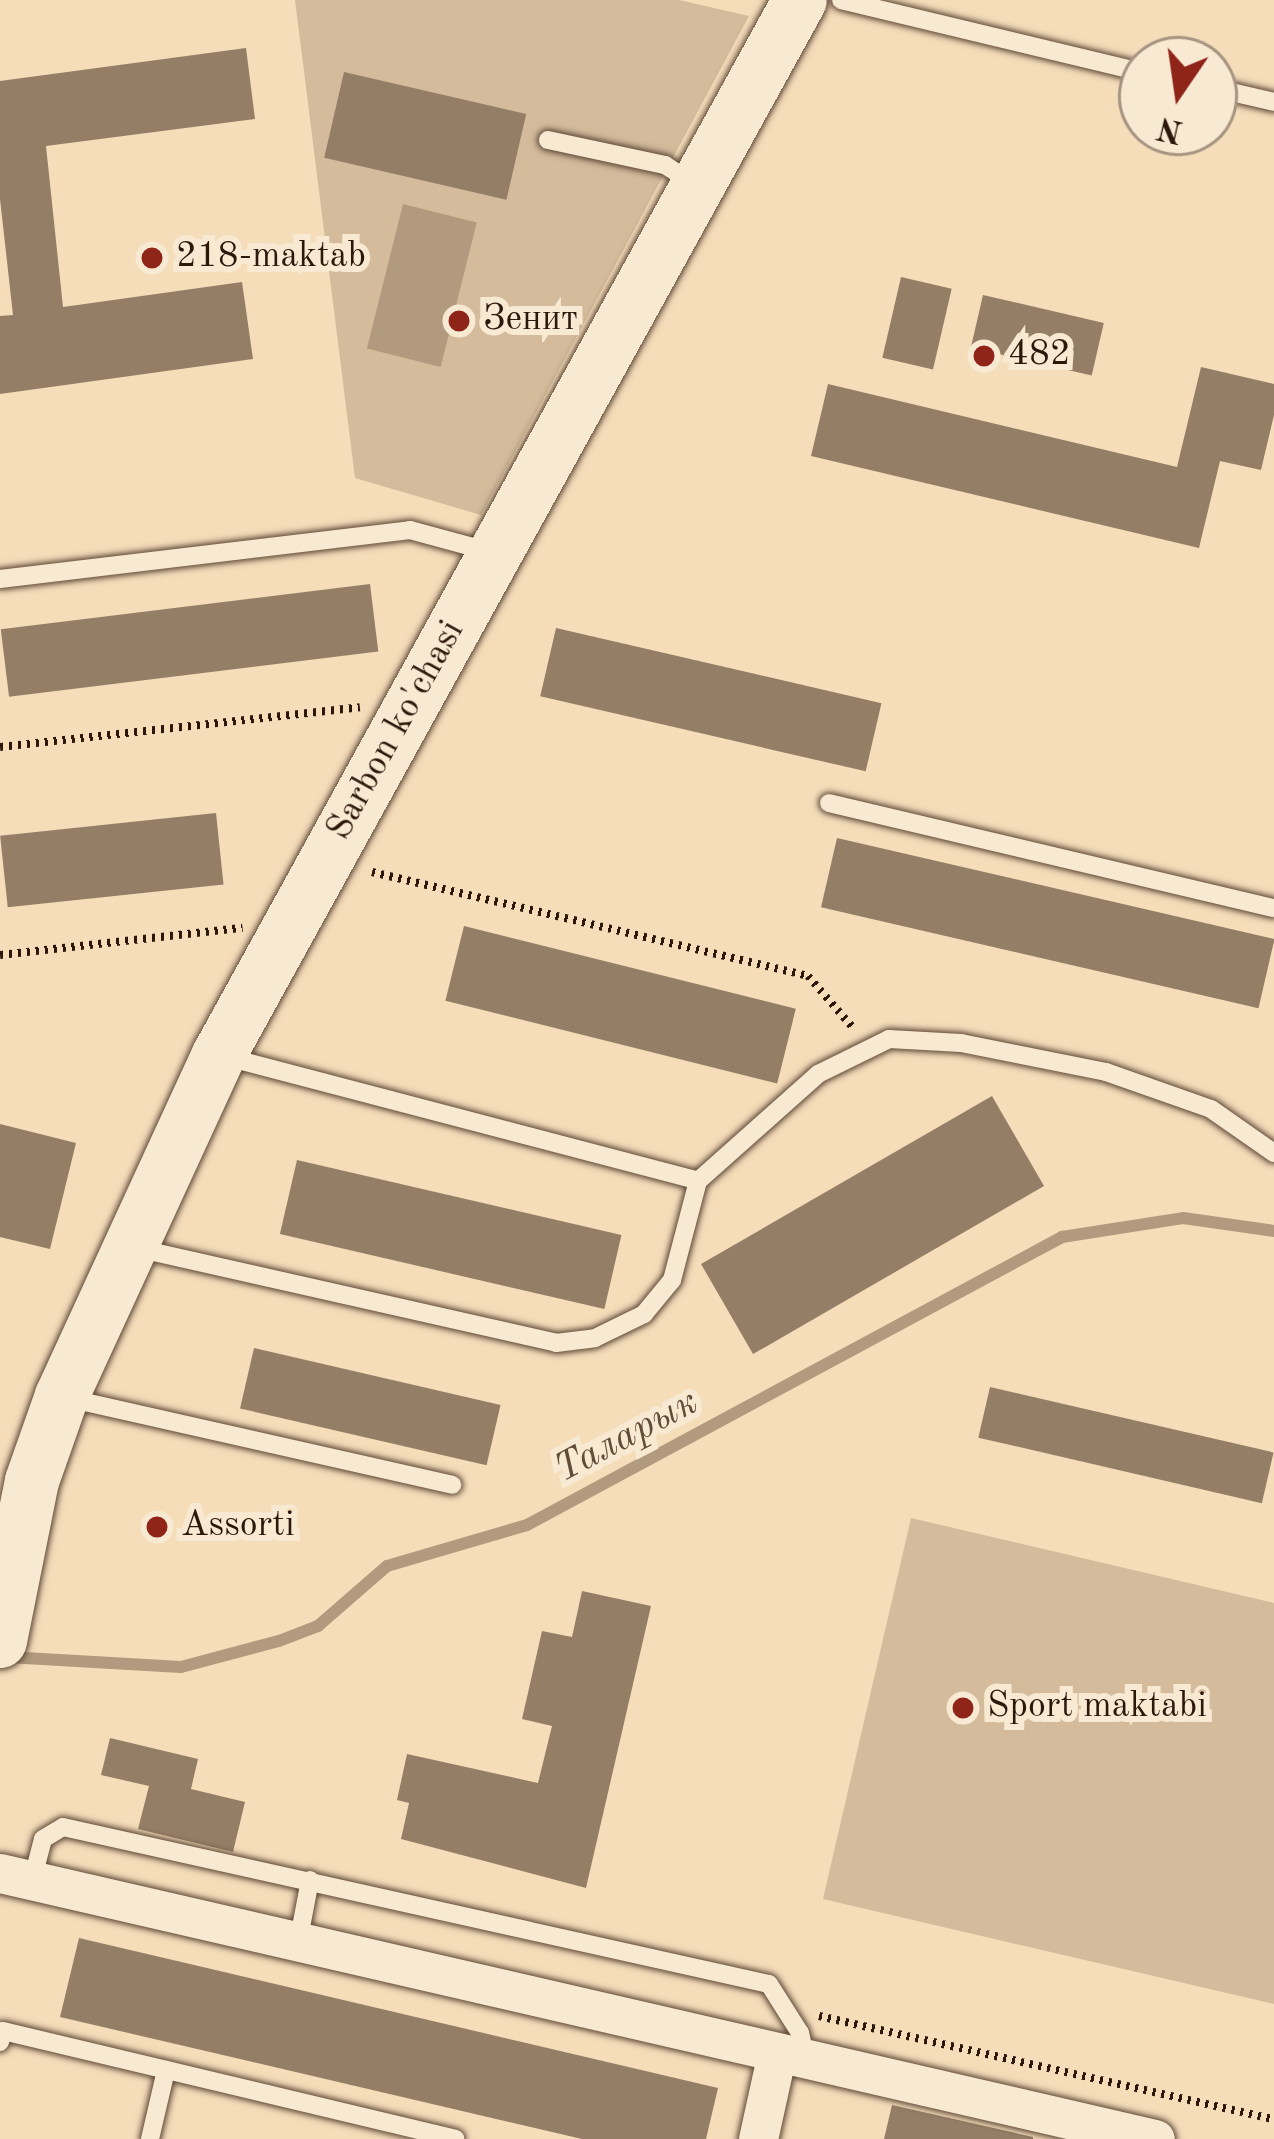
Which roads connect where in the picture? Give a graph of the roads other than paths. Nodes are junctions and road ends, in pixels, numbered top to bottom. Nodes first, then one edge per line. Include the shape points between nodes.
1 (800, 0) edge
2 (841, 0) edge
3 (1118, 66) edge
4 (1238, 94) edge
5 (1274, 102) edge
6 (548, 140) dead end
7 (697, 185) junction
8 (496, 554) junction
9 (0, 579) edge
10 (829, 803) dead end
11 (1274, 908) edge
12 (218, 1055) junction
13 (1269, 1142) edge
14 (698, 1181) junction
15 (129, 1246) junction
16 (62, 1396) junction
17 (16, 1475) edge
18 (452, 1485) dead end
19 (3, 1629) edge
20 (16, 1877) edge
21 (310, 1880) junction
22 (298, 1943) junction
23 (1, 2034) edge
24 (792, 2060) junction
25 (166, 2070) junction
26 (150, 2139) edge
27 (455, 2139) edge
28 (758, 2139) edge
29 (1155, 2139) edge

1 - 7 street, Sarbon ko'chasi
2 - 3 lane
4 - 5 lane
6 - 7 lane via 664,165
7 - 8 street, Sarbon ko'chasi
8 - 9 lane via 410,530
8 - 12 street, Sarbon ko'chasi
10 - 11 lane
12 - 14 lane
12 - 15 street, Sarbon ko'chasi
13 - 14 lane via 1211,1109 1106,1072 962,1043 867,1044 818,1074
14 - 15 lane via 681,1260 658,1300 595,1338 556,1343
15 - 16 street, Sarbon ko'chasi
16 - 17 street, Sarbon ko'chasi
16 - 18 lane
17 - 19 street, Sarbon ko'chasi
20 - 21 lane via 43,1839 63,1827
20 - 22 street
21 - 22 lane
21 - 24 lane via 770,1984 787,2009
22 - 24 street
23 - 25 lane
24 - 28 street
24 - 29 street
25 - 26 lane
25 - 27 lane

